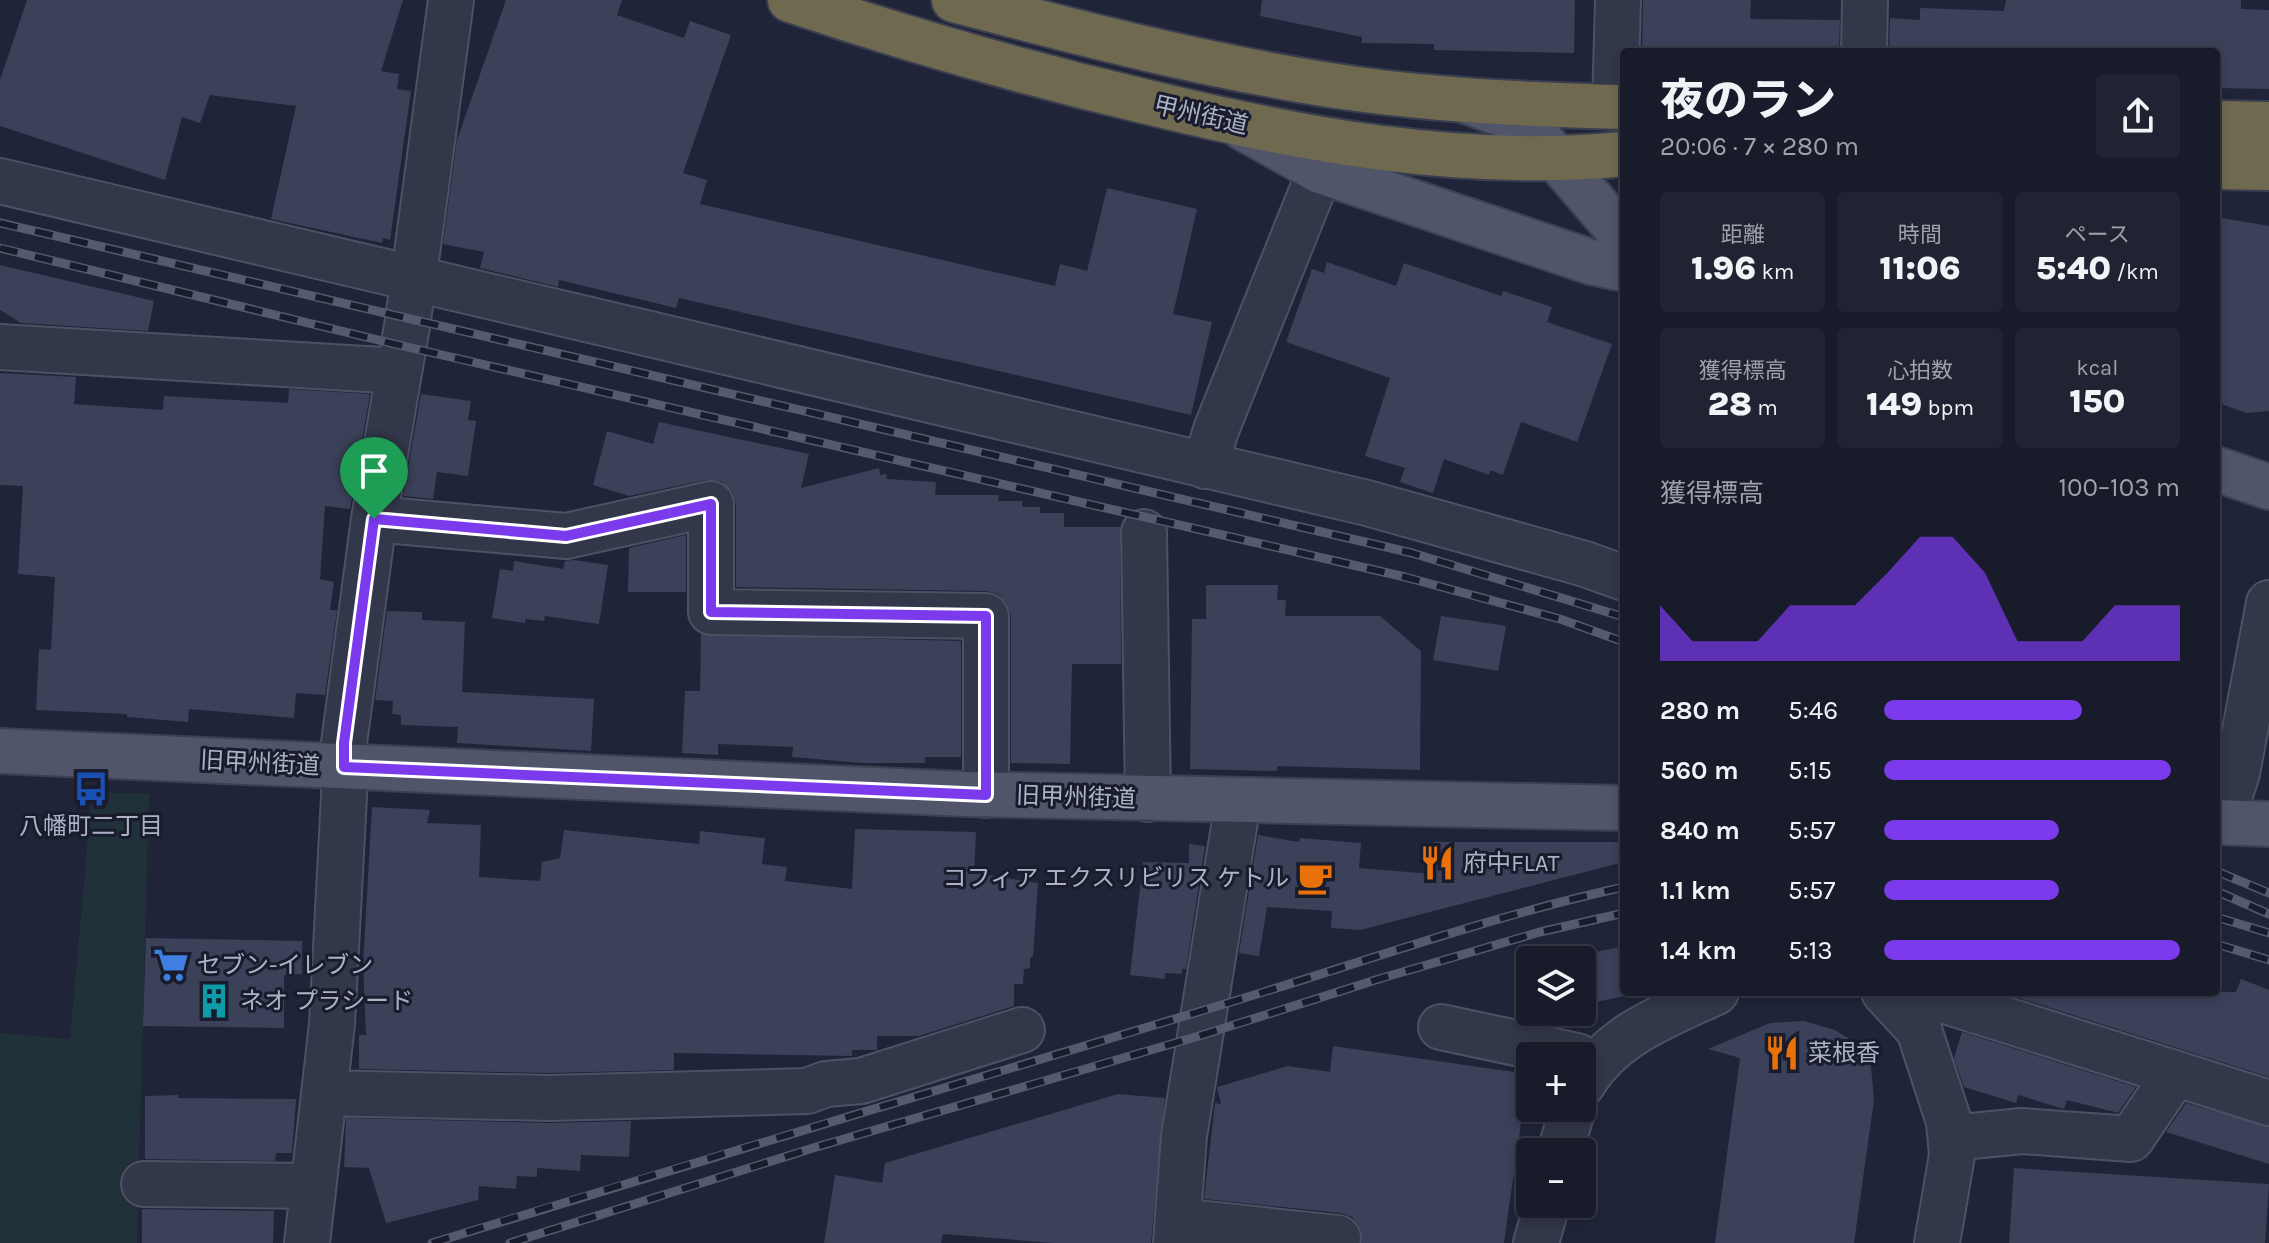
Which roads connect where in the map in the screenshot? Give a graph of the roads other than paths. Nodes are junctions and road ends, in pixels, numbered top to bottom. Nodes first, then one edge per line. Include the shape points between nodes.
1 (451, 0) edge
2 (790, 0) edge
3 (954, 0) edge
4 (1618, 0) edge
5 (1865, 0) edge
6 (1864, 48) edge
7 (1464, 100) junction
8 (1620, 107) edge
9 (2220, 123) edge
10 (1236, 124) junction
11 (2269, 124) edge
12 (1620, 156) edge
13 (1561, 160) junction
14 (1620, 162) edge
15 (2220, 167) edge
16 (2269, 168) edge
17 (1320, 171) junction
18 (0, 181) edge
19 (1618, 231) edge
20 (1620, 268) edge
21 (413, 279) junction
22 (0, 347) edge
23 (399, 371) junction
24 (1205, 466) junction
25 (2220, 470) edge
26 (2269, 487) edge
27 (374, 519) junction
28 (1144, 532) dead end
29 (1620, 577) edge
30 (2269, 603) edge
31 (0, 751) edge
32 (344, 767) junction
33 (986, 795) junction
34 (1148, 799) junction
35 (1238, 802) junction
36 (1620, 808) edge
37 (2220, 815) edge
38 (2220, 820) edge
39 (2269, 824) edge
40 (1708, 996) edge
41 (1888, 996) edge
42 (1930, 996) edge
43 (1441, 1027) dead end
44 (1022, 1030) dead end
45 (1516, 1047) edge
46 (1596, 1057) edge
47 (2175, 1074) junction
48 (324, 1093) junction
49 (2269, 1103) edge
50 (1952, 1138) junction
51 (144, 1184) dead end
52 (313, 1186) junction
53 (1543, 1218) edge
54 (1177, 1232) edge
55 (1338, 1238) dead end
56 (307, 1243) edge
57 (1536, 1243) edge
58 (1937, 1243) edge

1 - 21 street
2 - 10 highway, 甲州街道 via 898,37
3 - 7 highway via 1249,70
4 - 8 street
5 - 6 street
7 - 8 highway
7 - 13 main road via 1509,117
9 - 11 highway
10 - 13 highway, 甲州街道 via 1355,145
10 - 17 main road
12 - 13 highway, 甲州街道
13 - 19 main road
14 - 19 main road via 1604,196
15 - 16 highway
17 - 20 main road
17 - 24 street
18 - 21 street
21 - 23 street
21 - 24 street
22 - 23 street
23 - 27 street
24 - 29 street via 1367,503
25 - 26 main road
27 - 32 street
27 - 33 street via 566,536 711,504 711,612 986,616
28 - 34 street
30 - 37 street via 2237,773
31 - 32 main road, 旧甲州街道
32 - 33 main road, 旧甲州街道
32 - 48 street
33 - 34 main road, 旧甲州街道
34 - 35 main road, 旧甲州街道
35 - 36 main road, 旧甲州街道
35 - 54 street via 1194,1067
38 - 39 main road
40 - 46 street
41 - 50 street via 1919,1030
42 - 47 street
43 - 45 street
44 - 48 street via 861,1081 807,1091 549,1098
47 - 49 street
47 - 50 street via 2131,1139 2022,1131
48 - 52 street
50 - 58 street
51 - 52 street
52 - 56 street
53 - 57 street
54 - 55 street

